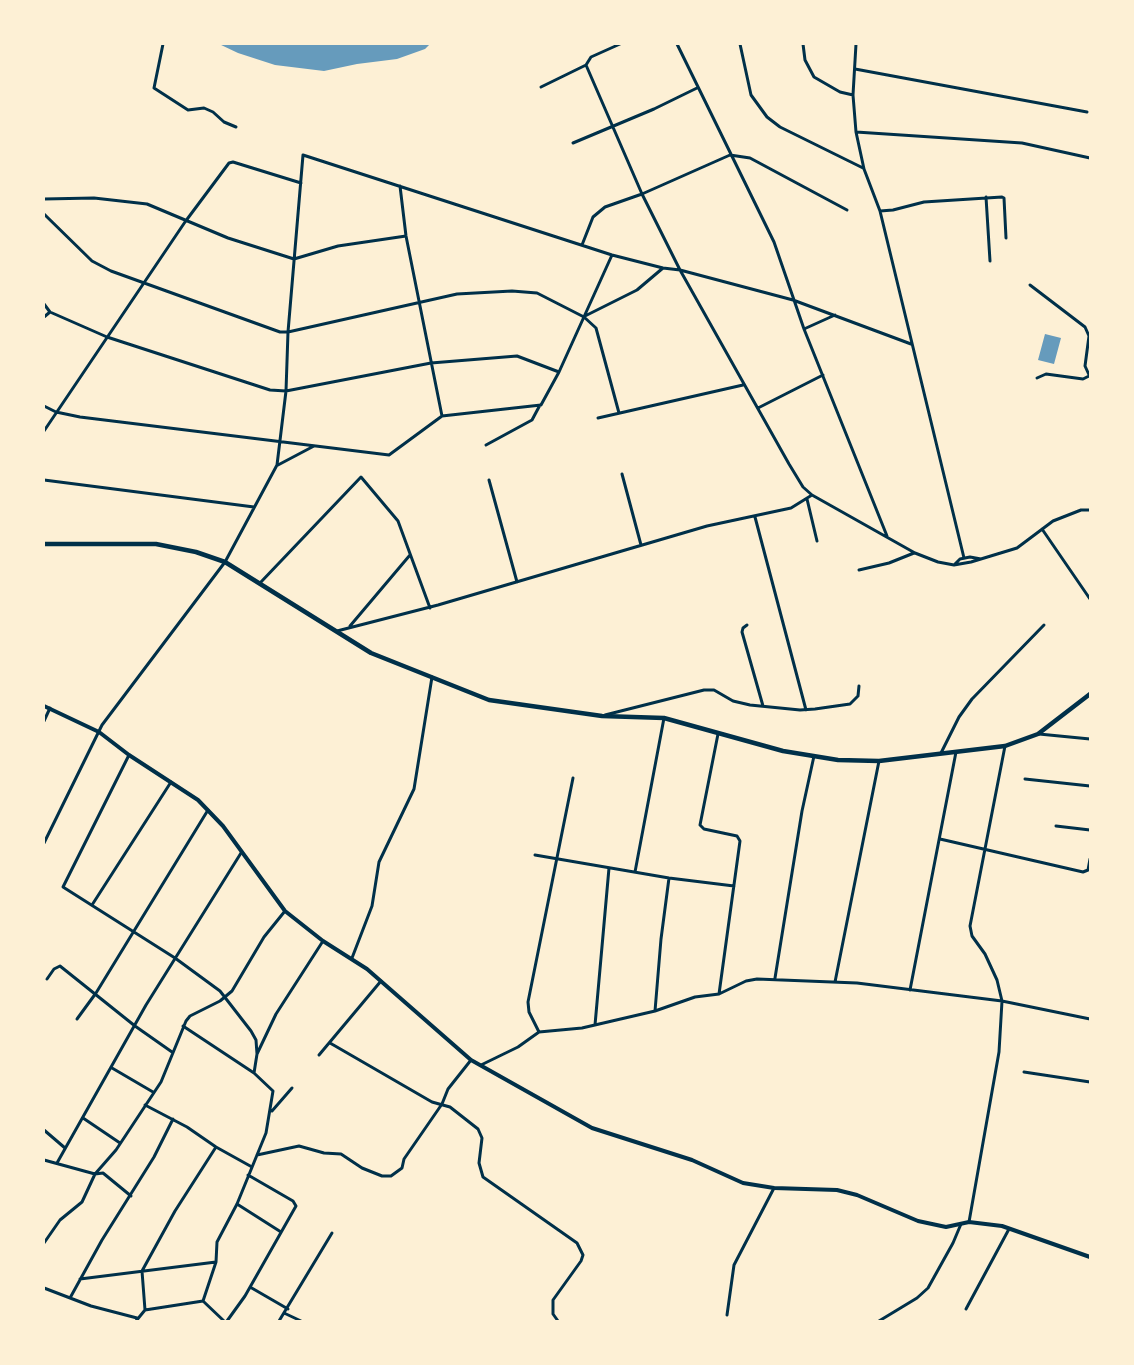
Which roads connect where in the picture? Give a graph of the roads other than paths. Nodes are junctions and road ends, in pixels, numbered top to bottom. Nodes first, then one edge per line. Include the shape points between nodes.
1 (163, 44) edge
2 (620, 44) edge
3 (677, 44) edge
4 (740, 44) edge
5 (803, 44) edge
6 (856, 44) edge
7 (586, 66) junction
8 (855, 69) junction
9 (542, 87) dead end
10 (697, 88) junction
11 (853, 95) junction
12 (1086, 112) dead end
13 (614, 125) junction
14 (236, 127) dead end
15 (856, 132) junction
16 (574, 143) dead end
17 (730, 155) junction
18 (1090, 158) edge
19 (864, 169) junction
20 (301, 183) junction
21 (400, 186) junction
22 (642, 194) junction
23 (986, 197) junction
24 (44, 199) edge
25 (847, 210) dead end
26 (880, 211) junction
27 (44, 214) edge
28 (185, 222) junction
29 (406, 236) junction
30 (1006, 238) dead end
31 (582, 245) junction
32 (612, 255) junction
33 (294, 259) junction
34 (990, 261) dead end
35 (663, 268) junction
36 (680, 270) junction
37 (143, 282) junction
38 (1030, 285) dead end
39 (793, 300) junction
40 (44, 304) edge
41 (419, 304) junction
42 (50, 312) junction
43 (836, 315) junction
44 (584, 316) junction
45 (44, 317) edge
46 (804, 329) junction
47 (288, 332) junction
48 (107, 337) junction
49 (911, 344) junction
50 (431, 363) junction
51 (559, 372) junction
52 (823, 375) junction
53 (1090, 376) edge
54 (1037, 378) dead end
55 (742, 385) junction
56 (286, 391) junction
57 (541, 405) junction
58 (44, 406) edge
59 (758, 408) junction
60 (56, 412) junction
61 (619, 413) junction
62 (442, 416) junction
63 (598, 418) dead end
64 (44, 431) edge
65 (279, 443) junction
66 (315, 446) junction
67 (486, 446) dead end
68 (277, 465) junction
69 (622, 474) dead end
70 (44, 480) edge
71 (489, 480) dead end
72 (812, 495) junction
73 (807, 499) junction
74 (254, 507) junction
75 (1090, 510) edge
76 (755, 517) junction
77 (1042, 529) junction
78 (888, 536) junction
79 (816, 541) dead end
80 (44, 544) edge
81 (641, 546) junction
82 (915, 553) junction
83 (410, 555) junction
84 (964, 558) junction
85 (982, 559) junction
86 (225, 562) junction
87 (954, 565) junction
88 (860, 570) dead end
89 (517, 582) junction
90 (260, 583) junction
91 (1090, 599) edge
92 (430, 608) junction
93 (747, 625) dead end
94 (1044, 625) dead end
95 (350, 627) junction
96 (337, 631) junction
97 (432, 675) junction
98 (859, 686) dead end
99 (1090, 694) edge
100 (44, 706) edge
101 (763, 706) junction
102 (50, 708) junction
103 (806, 710) junction
104 (602, 716) junction
105 (664, 718) junction
106 (44, 720) edge
107 (99, 732) junction
108 (718, 734) junction
109 (1038, 734) junction
110 (1090, 739) edge
111 (1005, 746) junction
112 (956, 752) junction
113 (940, 754) junction
114 (129, 755) junction
115 (814, 756) junction
116 (879, 761) junction
117 (573, 778) dead end
118 (1025, 778) dead end
119 (170, 782) junction
120 (1090, 786) edge
121 (208, 810) junction
122 (1056, 826) dead end
123 (1090, 830) edge
124 (940, 840) junction
125 (44, 844) edge
126 (985, 849) junction
127 (241, 853) junction
128 (535, 855) dead end
129 (558, 857) junction
130 (1090, 859) edge
131 (1089, 866) edge
132 (609, 868) junction
133 (635, 872) junction
134 (669, 878) junction
135 (734, 886) junction
136 (92, 905) junction
137 (285, 911) junction
138 (134, 932) junction
139 (323, 941) junction
140 (174, 958) junction
141 (352, 958) junction
142 (775, 978) junction
143 (47, 979) dead end
144 (381, 981) junction
145 (835, 982) junction
146 (910, 990) junction
147 (96, 993) junction
148 (719, 994) junction
149 (225, 997) junction
150 (1002, 1001) junction
151 (655, 1011) junction
152 (78, 1019) dead end
153 (1090, 1019) edge
154 (595, 1024) junction
155 (135, 1026) junction
156 (183, 1026) junction
157 (539, 1032) junction
158 (330, 1043) junction
159 (172, 1052) junction
160 (257, 1054) junction
161 (319, 1055) dead end
162 (471, 1060) junction
163 (480, 1065) junction
164 (112, 1068) junction
165 (1024, 1072) dead end
166 (254, 1073) junction
167 (1090, 1082) edge
168 (292, 1088) dead end
169 (153, 1092) junction
170 (442, 1104) junction
171 (145, 1105) junction
172 (271, 1111) junction
173 (83, 1118) junction
174 (173, 1119) junction
175 (44, 1130) edge
176 (120, 1142) junction
177 (216, 1147) junction
178 (65, 1148) junction
179 (257, 1155) junction
180 (44, 1160) edge
181 (57, 1163) junction
182 (252, 1167) junction
183 (95, 1174) junction
184 (248, 1175) junction
185 (774, 1188) junction
186 (131, 1196) junction
187 (236, 1204) junction
188 (969, 1222) junction
189 (961, 1224) junction
190 (1009, 1228) junction
191 (281, 1232) junction
192 (332, 1233) dead end
193 (44, 1243) edge
194 (1090, 1257) edge
195 (216, 1262) junction
196 (142, 1271) junction
197 (79, 1279) junction
198 (250, 1287) junction
199 (44, 1288) edge
200 (70, 1298) junction
201 (203, 1301) junction
202 (288, 1309) junction
203 (966, 1309) dead end
204 (145, 1310) junction
205 (284, 1313) junction
206 (728, 1316) dead end
207 (137, 1320) edge
208 (226, 1321) edge
209 (279, 1321) edge
210 (300, 1321) edge
211 (558, 1321) edge
212 (879, 1321) edge

1 - 14 street via 154,88 188,110 204,108
2 - 7 street via 591,57
3 - 10 street
4 - 19 street via 751,95 767,117 780,127
5 - 11 street via 805,60 814,77 840,92
6 - 8 street
7 - 9 street
7 - 13 street
8 - 11 street
8 - 12 street
10 - 13 street
10 - 17 street
11 - 15 street
13 - 16 street
13 - 22 street
15 - 18 street via 1022,143
15 - 19 street
17 - 22 street
17 - 25 street via 750,158
17 - 39 street via 774,242
19 - 26 street
20 - 21 street via 304,155
20 - 28 street via 230,162
20 - 33 street
21 - 29 street
21 - 31 street
22 - 31 street via 599,211 593,217
22 - 36 street
23 - 26 street via 924,202
23 - 30 street via 1004,198
23 - 34 street
24 - 28 street via 126,200 147,204
26 - 49 street
27 - 37 street via 92,261
28 - 33 street
28 - 37 street
29 - 33 street via 338,246
29 - 41 street
31 - 32 street
32 - 35 street
32 - 44 street
33 - 47 street
35 - 36 street
35 - 44 street via 637,290
36 - 39 street
36 - 55 street
37 - 47 street via 262,326
37 - 48 street
38 - 53 street via 1085,327 1089,336 1084,362
39 - 43 street
39 - 46 street
40 - 42 street
41 - 44 street via 457,294 533,292
41 - 47 street
41 - 50 street
42 - 45 street
42 - 48 street
43 - 46 street
43 - 49 street
44 - 51 street
44 - 61 street via 597,329
46 - 52 street
47 - 56 street
48 - 56 street via 268,390
48 - 60 street
49 - 84 street
50 - 51 street via 518,356
50 - 56 street
50 - 62 street
51 - 57 street
52 - 59 street
52 - 78 street
53 - 54 street via 1083,379 1046,374
55 - 59 street
55 - 61 street
56 - 65 street
57 - 62 street
57 - 67 street via 531,421
58 - 60 street
59 - 72 street via 797,477
60 - 64 street
60 - 65 street
61 - 63 street
62 - 66 street via 389,455
65 - 66 street
65 - 68 street
66 - 68 street
68 - 74 street
69 - 81 street
70 - 74 street
71 - 89 street
72 - 73 street
72 - 78 street via 856,522
73 - 76 street via 791,508
73 - 79 street
74 - 86 street
75 - 77 street via 1081,510 1053,521
76 - 81 street via 707,526
76 - 103 street
77 - 85 street via 1023,545
77 - 91 street
78 - 82 street
80 - 86 main road via 156,544
81 - 89 street
82 - 87 street
82 - 88 street
83 - 90 street via 398,521 364,479 359,478
83 - 92 street
83 - 95 street
84 - 85 street
84 - 87 street
85 - 87 street
86 - 90 main road
86 - 107 street
89 - 92 street
90 - 96 main road
92 - 95 street
93 - 101 street via 742,632
94 - 113 street via 972,699
95 - 96 street
96 - 97 main road via 371,653
97 - 104 main road via 488,700
97 - 141 street via 414,789 379,862 372,906
98 - 103 street via 858,696 850,704
99 - 109 main road
100 - 102 street
101 - 103 street
101 - 104 street via 741,703 714,690 704,690
102 - 106 street
102 - 107 street
104 - 105 main road
105 - 108 main road
105 - 133 street
107 - 114 street
107 - 125 street
108 - 115 main road
108 - 135 street via 701,819 702,829 739,837
109 - 110 street
109 - 111 main road
111 - 112 main road
111 - 126 street
112 - 113 main road
112 - 124 street
113 - 116 main road
114 - 119 street
114 - 136 street via 64,883 64,888
115 - 116 main road
115 - 142 street
116 - 145 street
117 - 129 street
118 - 120 street
119 - 121 street
119 - 136 street
121 - 127 street
121 - 138 street
122 - 123 street
124 - 126 street
124 - 146 street
126 - 131 street via 1083,872
126 - 150 street via 970,926 972,936 997,980
127 - 137 street
127 - 140 street
128 - 129 street
129 - 132 street
129 - 157 street via 528,1002 529,1012
130 - 131 street
132 - 133 street
132 - 154 street
133 - 134 street
134 - 135 street
134 - 151 street via 660,939
135 - 148 street
136 - 138 street
137 - 139 street
137 - 149 street
138 - 140 street
138 - 147 street
139 - 141 street
139 - 160 street via 276,1014
140 - 149 street
140 - 155 street
141 - 144 street
142 - 145 street
142 - 148 street via 746,981
143 - 147 street via 60,966
144 - 158 street
144 - 162 street
145 - 146 street
146 - 150 street
147 - 152 street
147 - 155 street
148 - 151 street
149 - 156 street via 190,1016
149 - 160 street via 251,1031 256,1040
150 - 153 street
150 - 188 street via 999,1052
151 - 154 street
154 - 157 street
155 - 159 street
155 - 164 street
156 - 159 street
156 - 166 street
157 - 163 street
158 - 161 street
158 - 170 street via 432,1102
159 - 169 street via 164,1076
160 - 166 street
162 - 163 street
162 - 170 street via 448,1088
163 - 185 street via 592,1128 692,1160 743,1183
164 - 169 street
164 - 173 street
165 - 167 street
166 - 172 street via 273,1091
168 - 172 street
169 - 171 street
170 - 179 street via 399,1171 391,1176 362,1168 341,1154 299,1146
170 - 211 street via 481,1134 480,1171 488,1183 581,1248 581,1261 553,1300 553,1314
171 - 174 street
171 - 176 street
172 - 179 street
173 - 176 street
173 - 178 street
174 - 177 street
174 - 186 street
175 - 178 street
176 - 183 street
177 - 182 street
177 - 196 street
178 - 181 street
179 - 182 street
180 - 181 street
181 - 183 street
182 - 184 street
183 - 186 street via 107,1174
183 - 193 street via 82,1202 60,1220
184 - 187 street
184 - 191 street via 295,1202 295,1208
185 - 189 street via 837,1190 918,1221 946,1227
185 - 206 street via 734,1265
186 - 197 street
187 - 191 street
187 - 195 street via 217,1242
188 - 189 street
188 - 190 street
189 - 212 street via 928,1288
190 - 194 street
190 - 203 street
191 - 198 street
192 - 202 street
195 - 196 street
195 - 201 street
196 - 197 street
196 - 204 street
197 - 200 street
198 - 202 street
198 - 208 street
199 - 200 street
200 - 207 street
201 - 204 street
201 - 208 street
202 - 205 street
204 - 207 street
205 - 209 street
205 - 210 street

